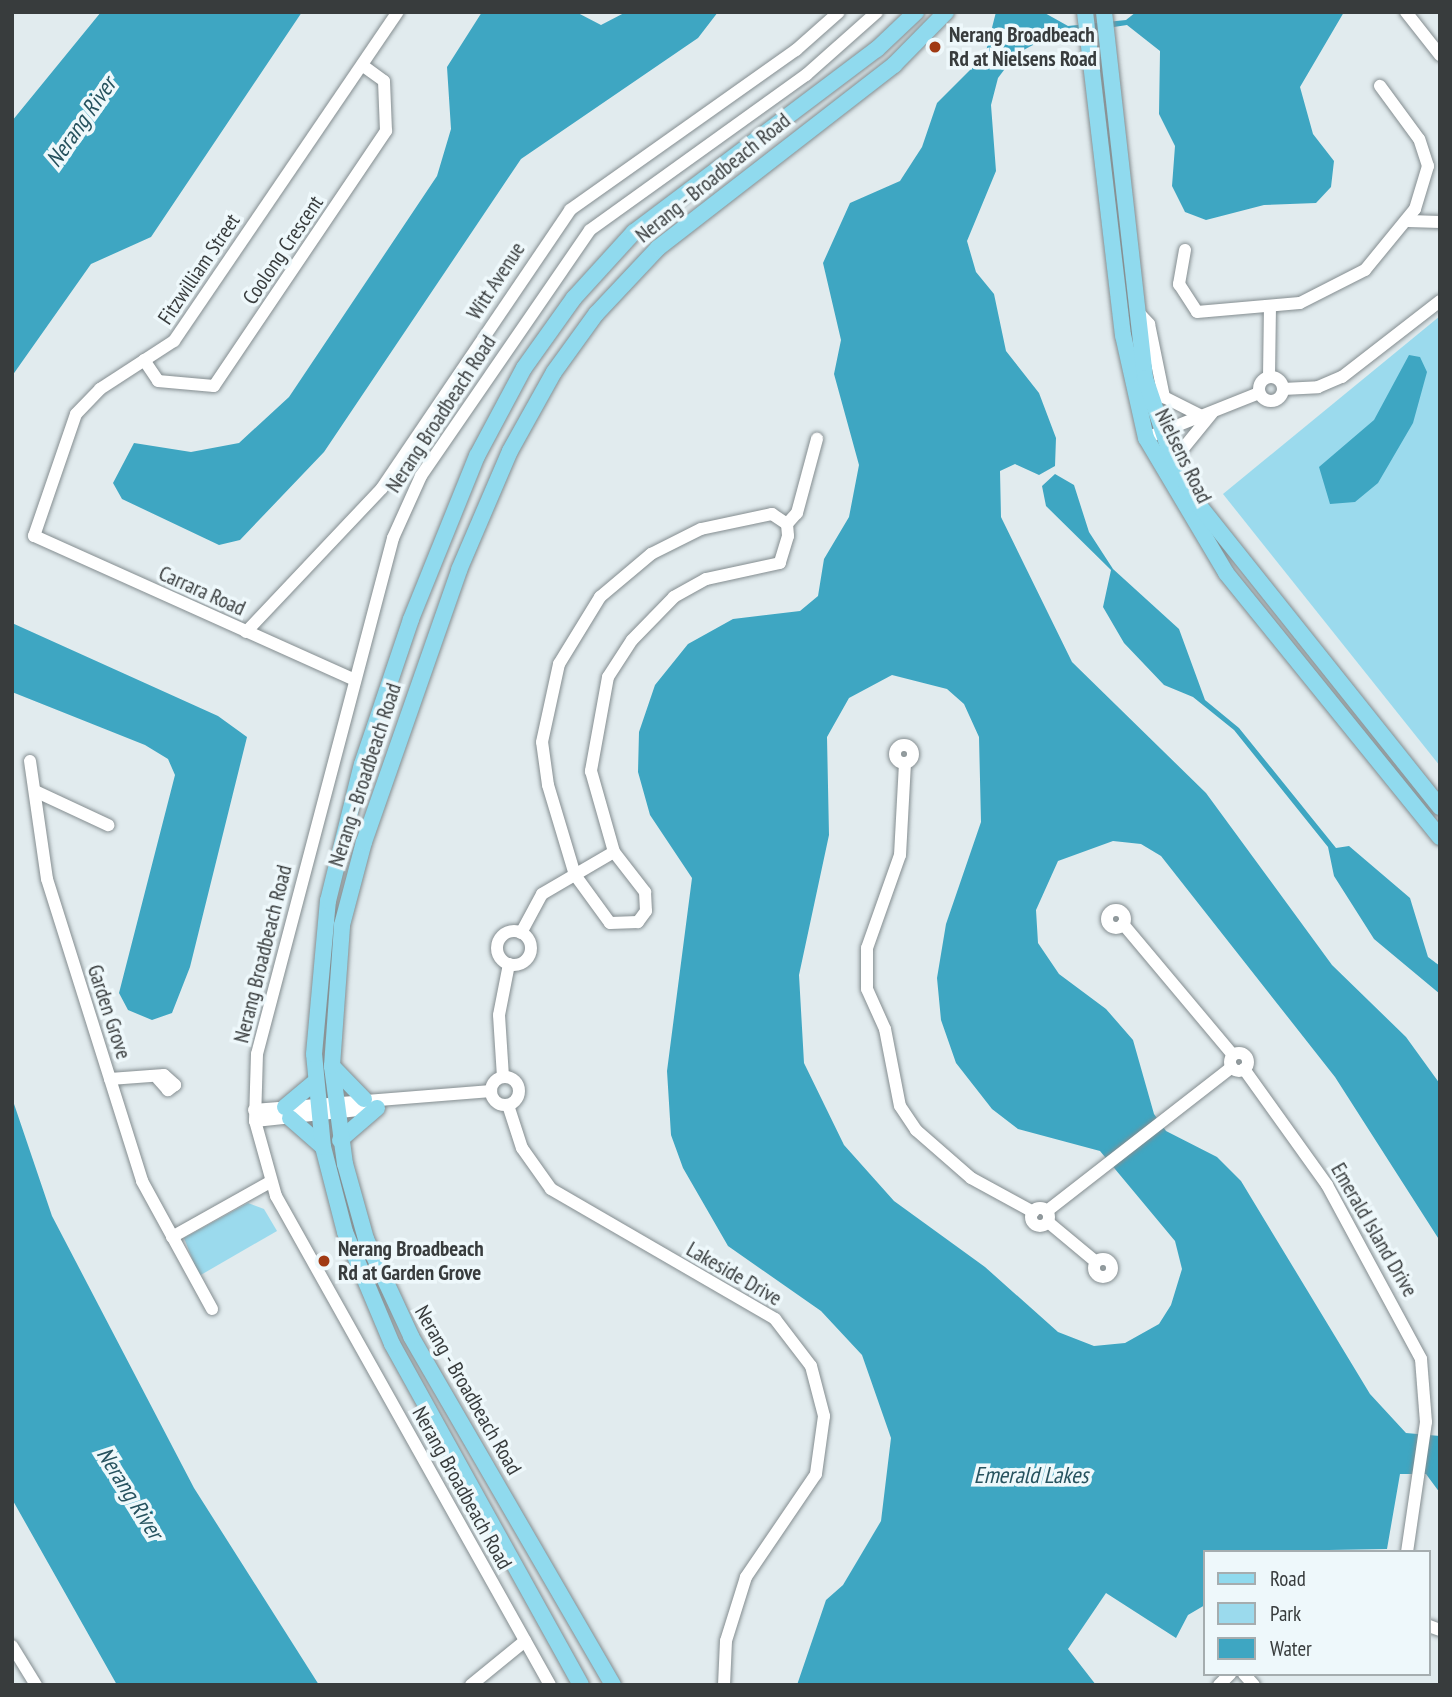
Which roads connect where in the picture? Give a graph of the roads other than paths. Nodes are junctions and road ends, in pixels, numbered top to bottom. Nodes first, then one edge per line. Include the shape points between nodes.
1 (398, 12) edge
2 (839, 12) edge
3 (877, 12) edge
4 (916, 12) edge
5 (946, 12) edge
6 (1406, 12) edge
7 (1105, 19) edge
8 (1087, 21) edge
9 (1440, 55) edge
10 (362, 65) junction
11 (1380, 86) dead end
12 (1434, 162) edge
13 (1408, 221) junction
14 (1440, 222) edge
15 (1185, 250) dead end
16 (1440, 301) edge
17 (1270, 306) junction
18 (1137, 311) junction
19 (144, 360) junction
20 (1269, 377) junction
21 (1283, 389) junction
22 (1259, 393) junction
23 (1214, 410) junction
24 (1199, 415) junction
25 (1161, 430) junction
26 (1146, 438) junction
27 (817, 439) dead end
28 (1174, 461) junction
29 (786, 524) junction
30 (34, 536) joint
31 (246, 632) junction
32 (355, 680) junction
33 (30, 761) dead end
34 (905, 763) dead end
35 (35, 791) junction
36 (1440, 807) edge
37 (108, 825) dead end
38 (1440, 836) edge
39 (614, 852) junction
40 (575, 875) junction
41 (1123, 925) dead end
42 (521, 933) junction
43 (509, 964) junction
44 (1236, 1063) junction
45 (332, 1066) junction
46 (503, 1077) junction
47 (110, 1079) junction
48 (158, 1079) dead end
49 (315, 1082) junction
50 (491, 1091) junction
51 (371, 1104) junction
52 (508, 1105) junction
53 (336, 1108) junction
54 (318, 1109) junction
55 (287, 1113) junction
56 (255, 1116) junction
57 (340, 1140) junction
58 (323, 1147) junction
59 (270, 1182) junction
60 (1043, 1215) junction
61 (172, 1237) junction
62 (1097, 1262) dead end
63 (212, 1308) dead end
64 (1406, 1550) edge
65 (525, 1641) junction
66 (12, 1646) edge
67 (36, 1685) edge
68 (471, 1685) edge
69 (550, 1685) edge
70 (581, 1685) edge
71 (612, 1685) edge
72 (724, 1685) edge

1 - 10 street, Fitzwilliam Street
2 - 31 street, Witt Avenue via 796,50 570,210 382,488
3 - 32 street, Nerang Broadbeach Road via 806,75 620,204 580,241 410,495
4 - 49 main road, Nerang - Broadbeach Road via 877,49 634,232 574,298 506,398 411,619 351,802 318,961
5 - 45 main road, Nerang - Broadbeach Road via 894,65 658,248 596,314 540,394 459,570 354,872 337,951
6 - 9 street
7 - 18 main road, Nielsens Road
8 - 26 main road, Nielsens Road via 1125,346
10 - 19 street, Fitzwilliam Street via 174,341
10 - 19 street, Coolong Crescent via 384,81 386,131 214,386 158,382
11 - 12 street
12 - 13 street
13 - 14 street
13 - 17 street via 1365,270 1300,303
15 - 17 street via 1178,284 1197,312
16 - 21 street via 1342,377 1318,387
17 - 20 street
18 - 24 street via 1149,324 1164,397
18 - 25 main road, Nielsens Road via 1145,378
19 - 30 street, Fitzwilliam Street via 76,414
20 - 21 street
20 - 22 street
21 - 22 street via 1274,401
22 - 23 street
23 - 24 street
23 - 28 street
24 - 25 street
25 - 26 street
25 - 28 main road, Nielsens Road
26 - 38 main road, Nielsens Road via 1226,573
27 - 29 street via 797,513
28 - 36 main road, Nielsens Road via 1198,504
29 - 39 street via 780,563 706,579 674,597 632,640 608,677 591,771
29 - 40 street via 772,514 701,529 651,554 600,597 578,626 559,664 542,742 562,845
30 - 31 street, Carrara Road
31 - 32 street, Carrara Road
32 - 56 street, Nerang Broadbeach Road via 261,1034
33 - 35 street, Garden Grove
34 - 60 street via 900,855 867,948 867,989 885,1030 900,1106 916,1130 971,1178
35 - 37 street
35 - 47 street, Garden Grove via 47,879
39 - 40 street
39 - 40 street via 645,892 646,911 638,922 610,923
40 - 42 street via 542,894
41 - 44 street, Emerald Island Drive
42 - 43 street via 529,955
42 - 43 street via 499,939 499,957
43 - 46 street via 499,1015
44 - 60 street
44 - 64 street, Emerald Island Drive via 1315,1166 1385,1283 1421,1359 1426,1422
45 - 51 main road
45 - 53 main road, Nerang - Broadbeach Road
46 - 50 street
46 - 52 street, Lakeside Drive via 519,1090
47 - 48 street
47 - 61 street, Garden Grove via 142,1181
49 - 54 main road, Nerang - Broadbeach Road
49 - 55 main road
50 - 51 street
50 - 52 street via 495,1101
51 - 53 street
51 - 57 main road
52 - 72 street, Lakeside Drive via 523,1148 551,1189 775,1319 811,1366 824,1416 816,1474 746,1577 726,1641
53 - 54 street
53 - 57 main road, Nerang - Broadbeach Road
54 - 55 street
54 - 58 main road, Nerang - Broadbeach Road
55 - 56 street
55 - 58 main road
56 - 59 street, Nerang Broadbeach Road
57 - 71 main road, Nerang - Broadbeach Road via 358,1214 398,1311
58 - 70 main road, Nerang - Broadbeach Road via 348,1239 392,1344
59 - 61 street
59 - 65 street, Nerang Broadbeach Road
60 - 62 street
61 - 63 street, Garden Grove
65 - 68 street
65 - 69 street, Nerang Broadbeach Road
66 - 67 street

